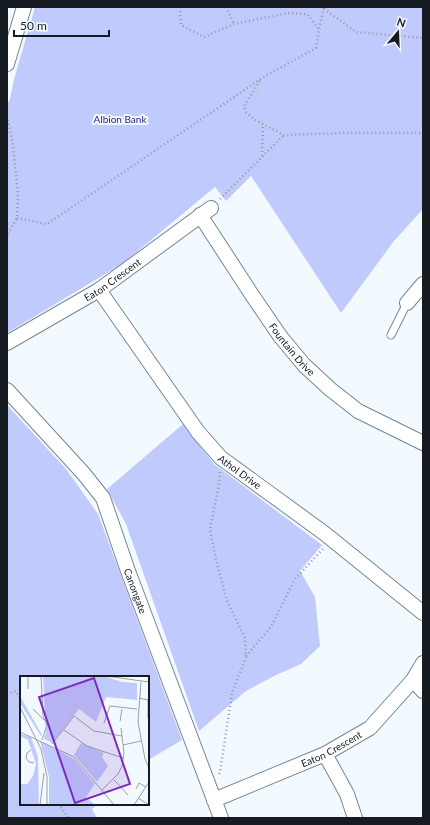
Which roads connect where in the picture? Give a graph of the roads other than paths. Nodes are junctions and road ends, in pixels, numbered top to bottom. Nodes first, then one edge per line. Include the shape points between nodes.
1 (24, 7) edge
2 (7, 64) edge
3 (206, 212) joint
4 (423, 284) edge
5 (100, 290) junction
6 (407, 303) joint
7 (391, 335) dead end
8 (7, 343) edge
9 (7, 390) edge
10 (423, 443) edge
11 (423, 613) edge
12 (423, 663) edge
13 (413, 680) junction
14 (423, 691) edge
15 (325, 754) junction
16 (212, 794) junction
17 (221, 818) edge
18 (355, 818) edge

1 - 2 street
3 - 5 street, Eaton Crescent
3 - 10 street, Fountain Drive via 252,295 304,365 358,411
4 - 6 street
5 - 8 street, Eaton Crescent
5 - 11 street, Athol Drive via 198,432 221,458 332,539
6 - 7 lane
9 - 16 street, Canongate via 103,498
12 - 13 street, Eaton Crescent
13 - 14 street
13 - 15 street, Eaton Crescent via 370,728
15 - 16 street, Eaton Crescent
15 - 18 street via 347,794
16 - 17 street, Canongate

